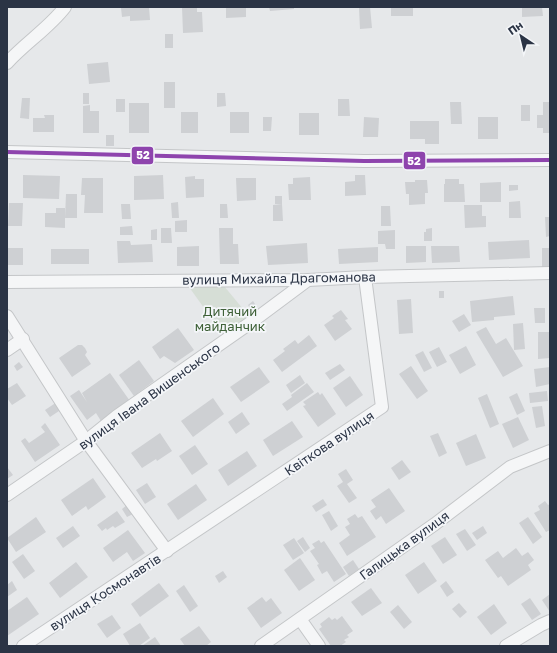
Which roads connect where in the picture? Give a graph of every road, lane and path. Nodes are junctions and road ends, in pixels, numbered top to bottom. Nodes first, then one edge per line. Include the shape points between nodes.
1 (65, 7) edge
2 (7, 63) edge
3 (7, 152) edge
4 (550, 160) edge
5 (550, 273) edge
6 (365, 277) junction
7 (308, 280) junction
8 (7, 282) edge
9 (7, 316) edge
10 (23, 339) junction
11 (7, 350) edge
12 (86, 441) junction
13 (550, 451) edge
14 (7, 495) edge
15 (167, 551) junction
16 (300, 620) junction
17 (550, 621) edge
18 (23, 646) edge
19 (261, 646) edge
20 (319, 646) edge
21 (506, 646) edge

1 - 2 street
3 - 4 street via 364,161
5 - 6 street, вулиця Михайла Драгоманова
6 - 7 street, вулиця Михайла Драгоманова
6 - 15 street, Квіткова вулиця via 382,407
7 - 8 street, вулиця Михайла Драгоманова
7 - 12 street, вулиця Івана Вишенського via 254,321 117,416
9 - 10 street
10 - 11 street
10 - 12 street
12 - 14 street, вулиця Івана Вишенського
12 - 15 street
13 - 16 street, Галицька вулиця via 510,467
15 - 18 street, вулиця Космонавтів
16 - 19 street, Галицька вулиця
16 - 20 street
17 - 21 street

